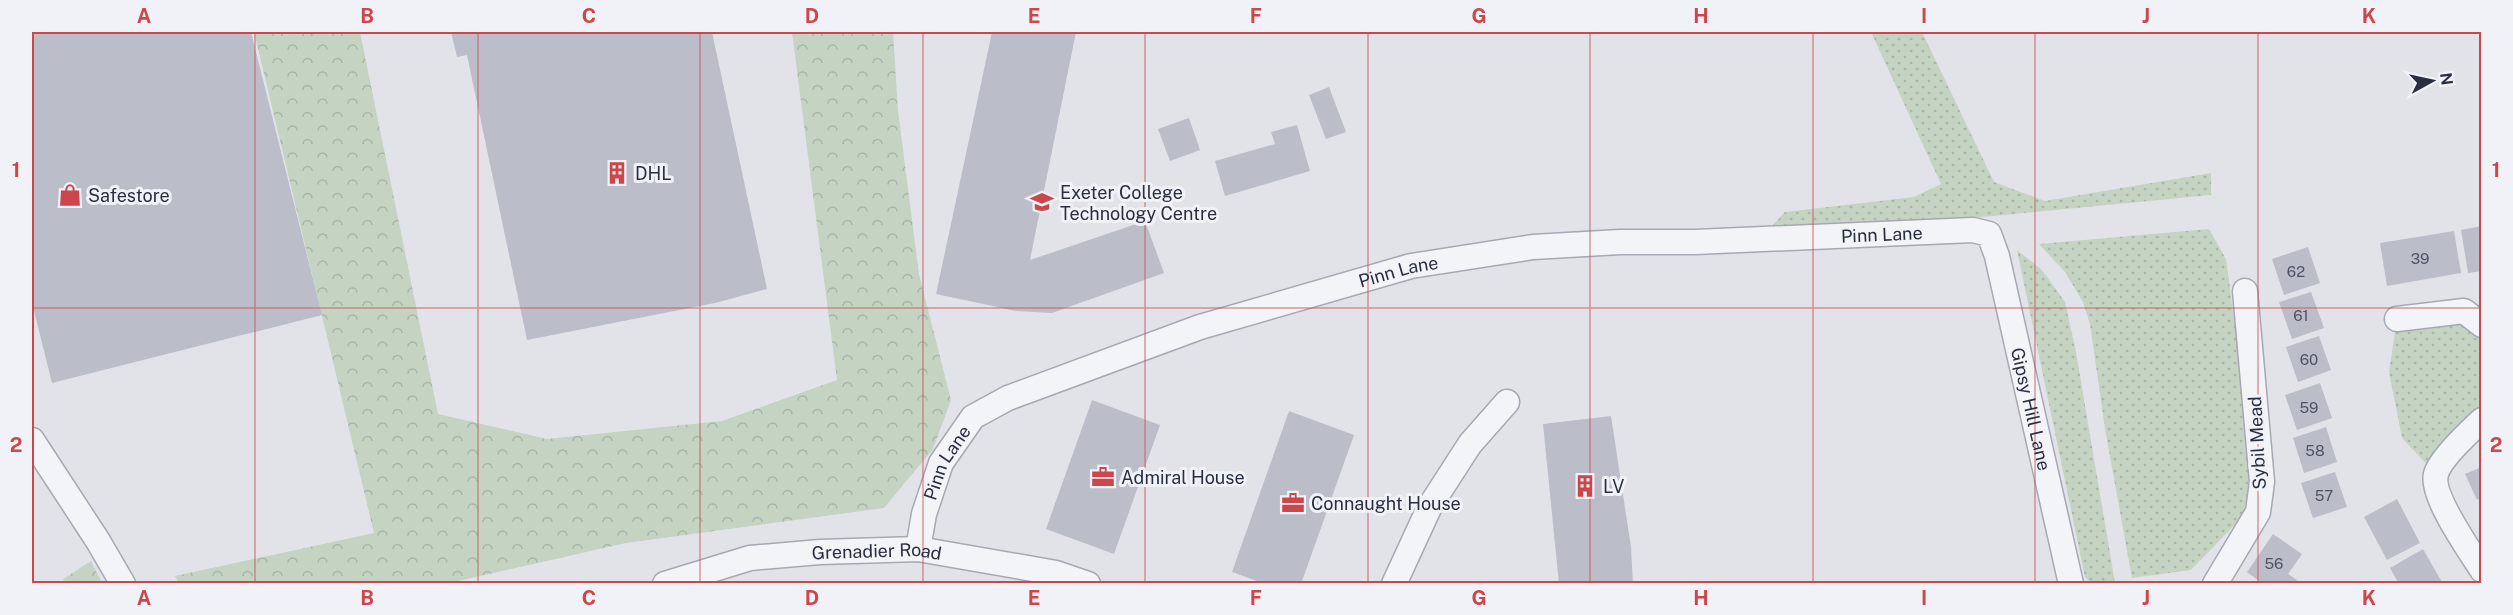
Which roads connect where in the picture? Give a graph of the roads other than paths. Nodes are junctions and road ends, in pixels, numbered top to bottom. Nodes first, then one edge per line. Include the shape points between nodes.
1 (1989, 234) joint
2 (2245, 291) dead end
3 (2476, 314) edge
4 (2397, 319) dead end
5 (1507, 402) dead end
6 (2481, 420) edge
7 (32, 440) edge
8 (918, 549) junction
9 (2481, 570) edge
10 (123, 584) edge
11 (665, 584) edge
12 (1088, 584) edge
13 (1394, 584) edge
14 (2071, 584) edge
15 (2215, 584) edge

1 - 8 street, Pinn Lane via 1973,230 1533,247 1411,266 1211,324 1008,398 973,417 941,463 924,514
1 - 14 street, Gipsy Hill Lane
2 - 15 street, Sybil Mead via 2262,482 2258,512
3 - 4 street
5 - 13 street via 1470,444 1430,506
6 - 9 street via 2436,474 2437,494
7 - 10 street
8 - 11 street, Grenadier Road via 750,558
8 - 12 street, Grenadier Road via 1056,573

